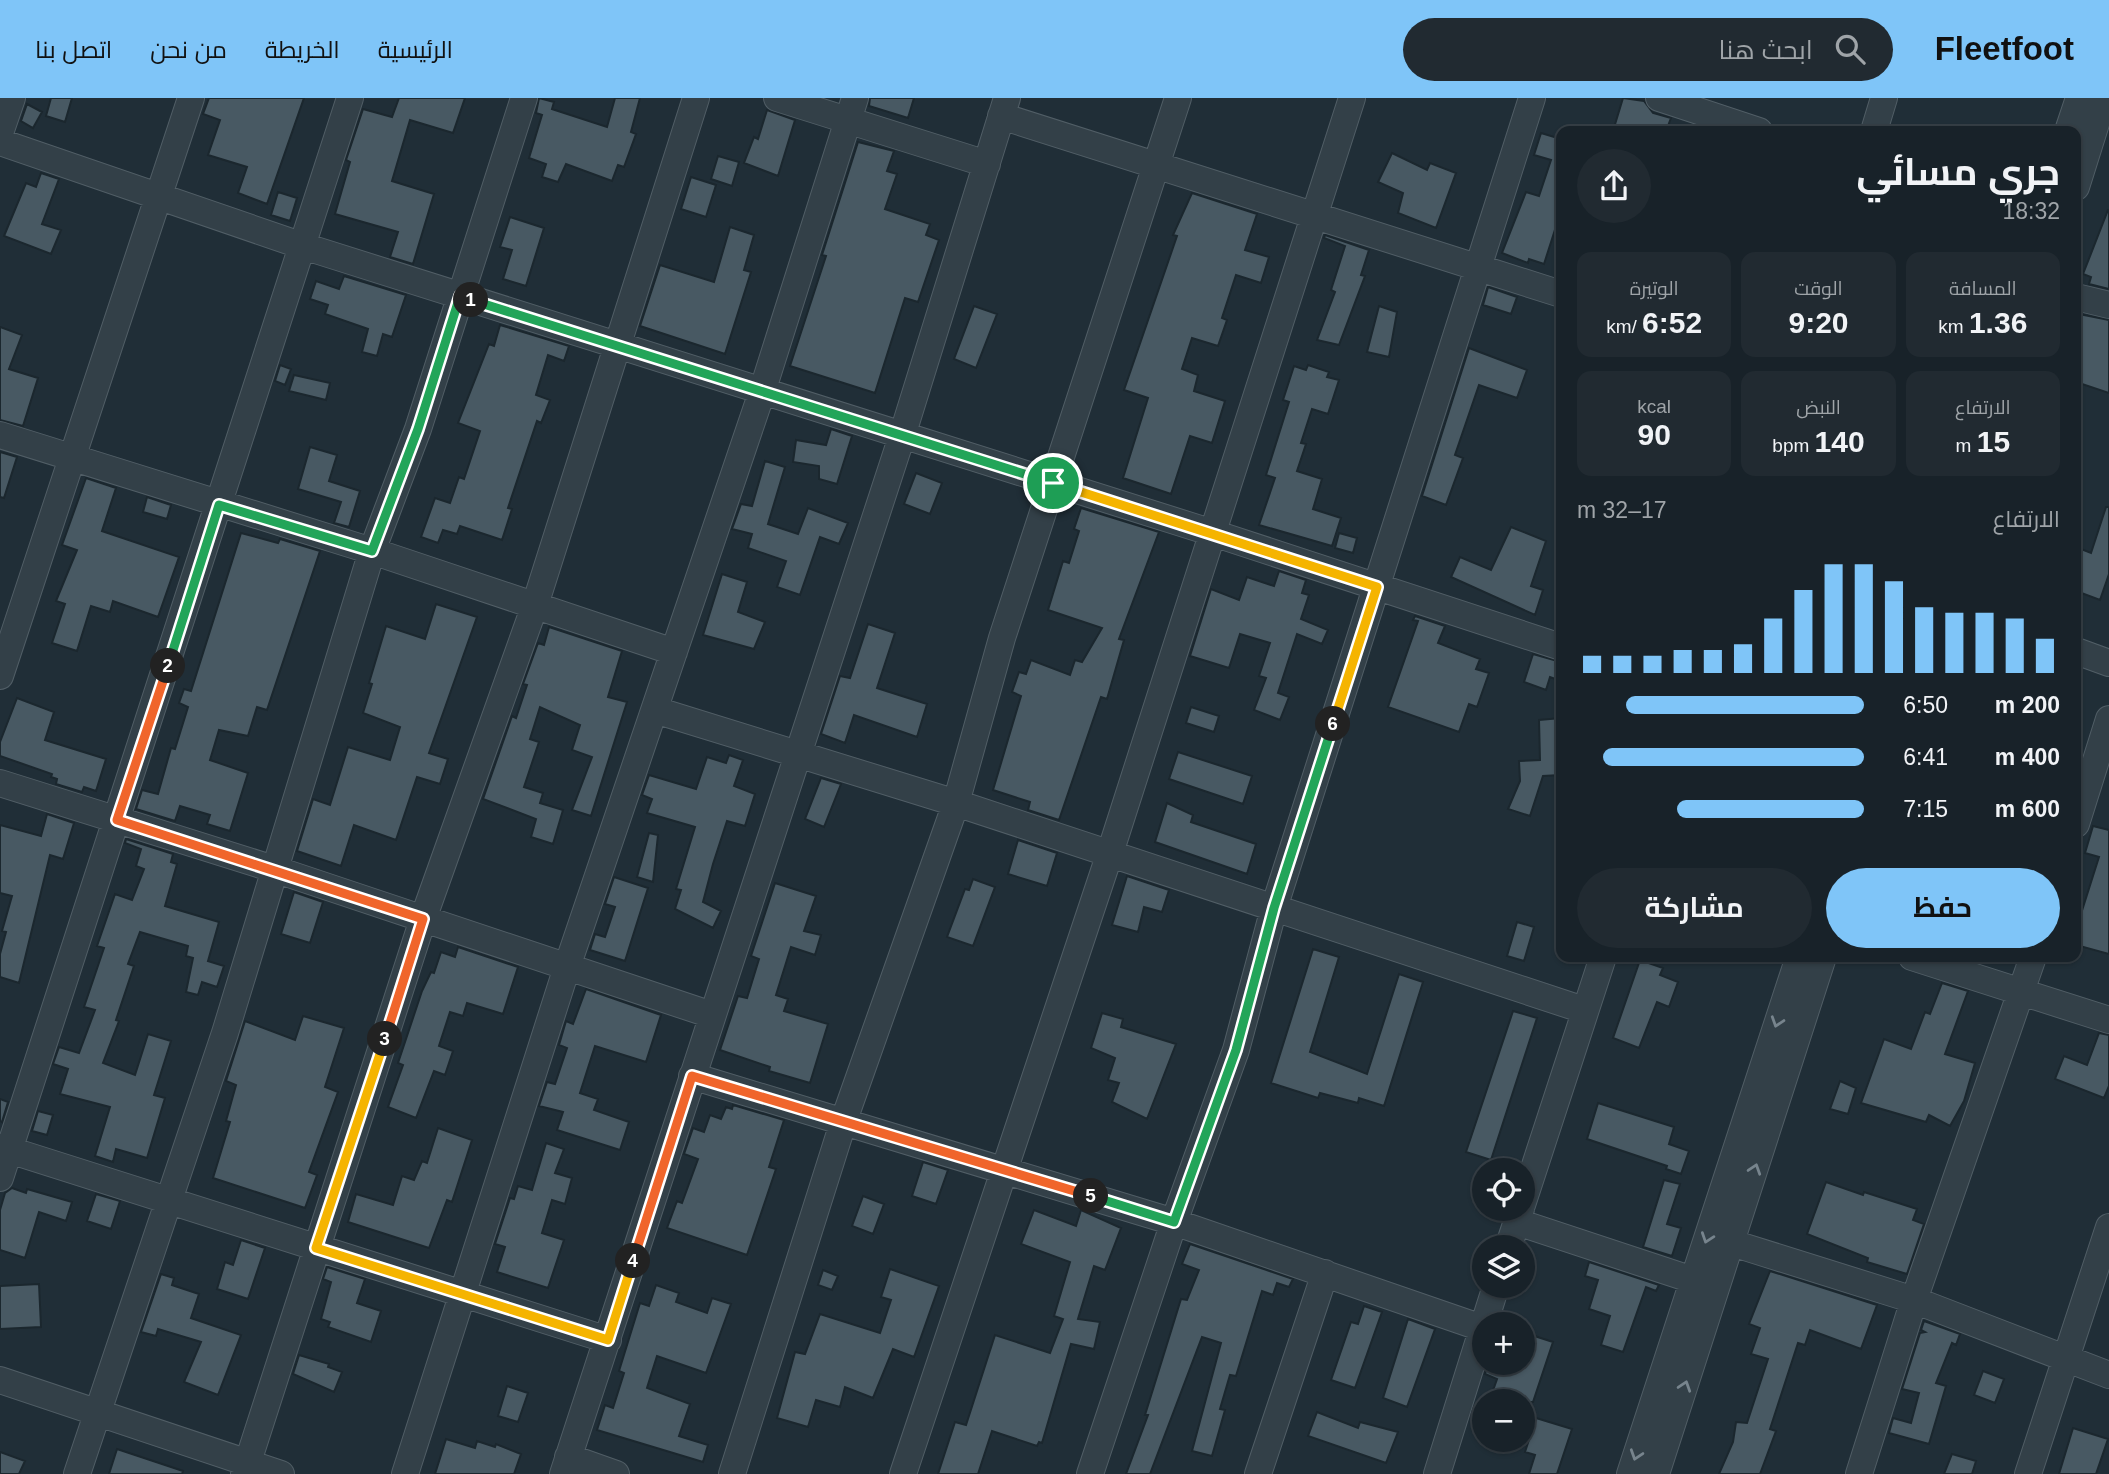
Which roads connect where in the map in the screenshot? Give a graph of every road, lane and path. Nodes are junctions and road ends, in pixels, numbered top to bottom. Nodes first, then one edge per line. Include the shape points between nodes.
1 (12, 98) edge
2 (191, 98) edge
3 (351, 98) edge
4 (524, 98) edge
5 (696, 98) edge
6 (777, 98) edge
7 (1178, 98) edge
8 (1352, 98) edge
9 (1532, 98) edge
10 (1658, 98) edge
11 (1884, 98) edge
12 (2079, 98) edge
13 (2104, 98) edge
14 (1004, 107) edge
15 (851, 109) edge
16 (1705, 114) edge
17 (1743, 126) edge
18 (1876, 126) edge
19 (2070, 126) edge
20 (0, 133) edge
21 (0, 142) edge
22 (986, 164) junction
23 (1155, 165) junction
24 (2081, 171) edge
25 (158, 195) junction
26 (1315, 214) junction
27 (303, 246) junction
28 (1478, 267) junction
29 (1556, 292) edge
30 (460, 296) junction
31 (2081, 298) edge
32 (2109, 305) edge
33 (619, 346) junction
34 (762, 392) junction
35 (0, 435) edge
36 (902, 436) junction
37 (70, 457) junction
38 (1053, 483) junction
39 (219, 505) junction
40 (1213, 533) junction
41 (372, 551) junction
42 (1377, 587) junction
43 (535, 605) junction
44 (1556, 645) edge
45 (674, 652) junction
46 (2081, 653) edge
47 (2109, 663) edge
48 (0, 676) edge
49 (655, 710) junction
50 (2109, 719) edge
51 (797, 754) junction
52 (0, 783) edge
53 (956, 803) junction
54 (2081, 808) edge
55 (117, 820) junction
56 (1110, 853) junction
57 (277, 870) junction
58 (1274, 908) junction
59 (423, 919) junction
60 (1601, 962) edge
61 (1796, 962) edge
62 (1821, 962) edge
63 (1927, 962) edge
64 (2031, 962) edge
65 (567, 967) junction
66 (2021, 994) junction
67 (1584, 1010) junction
68 (712, 1015) junction
69 (2109, 1020) edge
70 (692, 1076) junction
71 (844, 1120) junction
72 (4, 1149) edge
73 (1535, 1165) edge
74 (1004, 1169) junction
75 (0, 1178) edge
76 (169, 1203) junction
77 (1535, 1218) edge
78 (1174, 1222) junction
79 (2109, 1227) edge
80 (1732, 1243) junction
81 (316, 1248) junction
82 (1325, 1273) junction
83 (1693, 1280) junction
84 (465, 1294) junction
85 (1914, 1300) junction
86 (1472, 1324) edge
87 (608, 1340) junction
88 (2068, 1358) junction
89 (1472, 1360) edge
90 (2109, 1375) edge
91 (0, 1380) edge
92 (97, 1413) junction
93 (565, 1466) edge
94 (246, 1469) edge
95 (77, 1474) edge
96 (281, 1474) edge
97 (405, 1474) edge
98 (616, 1474) edge
99 (732, 1474) edge
100 (903, 1474) edge
101 (1090, 1474) edge
102 (1258, 1474) edge
103 (1437, 1474) edge
104 (1630, 1474) edge
105 (1656, 1474) edge
106 (1859, 1474) edge
107 (2028, 1474) edge

1 - 20 street
2 - 25 street
3 - 27 street
4 - 30 street
5 - 33 street
6 - 15 street
7 - 23 street
8 - 26 street
9 - 28 street
10 - 16 street
11 - 18 street
12 - 19 street
13 - 24 street
14 - 22 street
14 - 23 street
15 - 22 street
15 - 34 street
16 - 17 street
21 - 25 street
22 - 36 street
23 - 26 street
23 - 38 street
25 - 27 street
25 - 37 street
26 - 28 street
26 - 40 street
27 - 30 street
27 - 39 street
28 - 29 street
28 - 42 street
30 - 33 street
30 - 41 street via 418,429
31 - 32 street
33 - 34 street
33 - 43 street
34 - 36 street
34 - 45 street
35 - 37 street
36 - 38 street
36 - 51 street
37 - 39 street
37 - 48 street
38 - 40 street
38 - 53 street via 1002,638
39 - 41 street
39 - 55 street
40 - 42 street
40 - 56 street
41 - 43 street
41 - 57 street
42 - 44 street
42 - 58 street
43 - 45 street
43 - 59 street
45 - 49 street
46 - 47 street
49 - 51 street
49 - 65 street
50 - 54 street
51 - 53 street
51 - 68 street
52 - 55 street
53 - 56 street
53 - 71 street
55 - 57 street
55 - 72 street
56 - 58 street
56 - 74 street
57 - 59 street
57 - 76 street
58 - 67 street
58 - 78 street via 1236,1050
59 - 65 street
59 - 81 street
60 - 67 street
61 -> 83 street
80 -> 62 street
63 - 66 street
64 - 66 street
65 - 68 street
65 - 84 street
66 - 69 street
66 - 85 street
67 - 73 street
68 - 70 street
70 - 71 street
70 - 87 street
71 - 74 street
71 - 99 street
72 - 75 street
72 - 76 street
74 - 78 street
74 - 100 street
76 - 81 street
76 - 92 street
77 - 83 street
78 - 82 street
78 - 101 street
79 - 88 street
80 - 85 street
105 -> 80 street
81 - 84 street
81 - 94 street
82 - 86 street
82 - 102 street
83 -> 104 street
84 - 87 street
84 - 97 street
85 - 88 street
85 - 106 street
87 - 93 street
88 - 90 street
88 - 107 street
89 - 103 street
91 - 92 street
92 - 94 street
92 - 95 street
93 - 98 street
94 - 96 street

